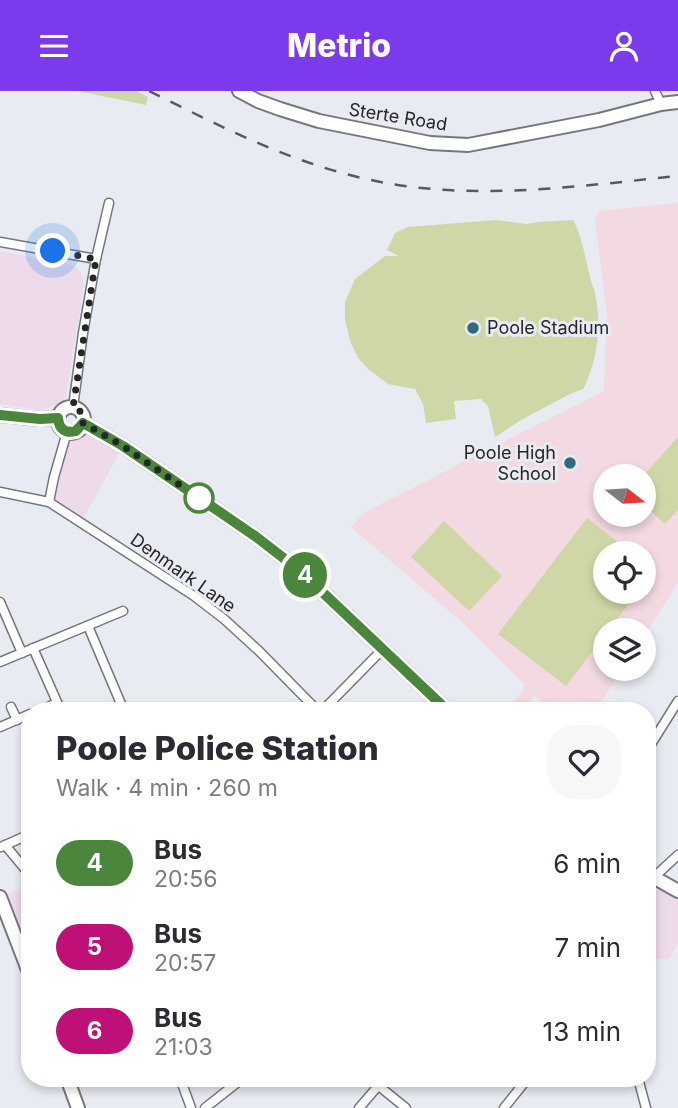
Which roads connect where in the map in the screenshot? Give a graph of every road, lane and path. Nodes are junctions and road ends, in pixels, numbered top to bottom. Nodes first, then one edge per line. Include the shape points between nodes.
1 (239, 91) edge
2 (655, 91) edge
3 (260, 96) edge
4 (678, 102) edge
5 (661, 104) junction
6 (109, 203) dead end
7 (0, 242) edge
8 (96, 259) junction
9 (73, 407) junction
10 (0, 415) edge
11 (58, 418) junction
12 (83, 423) junction
13 (67, 432) junction
14 (0, 492) edge
15 (49, 502) junction
16 (0, 602) edge
17 (122, 611) dead end
18 (88, 626) junction
19 (33, 648) junction
20 (383, 649) junction
21 (22, 653) junction
22 (0, 662) edge
23 (678, 701) edge
24 (57, 702) edge
25 (120, 702) edge
26 (311, 702) edge
27 (329, 702) edge
28 (439, 702) edge
29 (10, 707) dead end
30 (21, 718) edge
31 (17, 720) junction
32 (0, 727) edge
33 (656, 735) edge
34 (21, 838) edge
35 (2, 846) edge
36 (678, 855) edge
37 (21, 866) edge
38 (656, 872) edge
39 (656, 879) edge
40 (678, 891) edge
41 (0, 897) edge
42 (21, 952) edge
43 (70, 1087) edge
44 (183, 1087) edge
45 (232, 1087) edge
46 (378, 1087) edge
47 (380, 1087) edge
48 (521, 1087) edge
49 (640, 1087) edge
50 (78, 1108) edge
51 (191, 1108) edge
52 (205, 1108) edge
53 (359, 1108) edge
54 (407, 1108) edge
55 (504, 1108) edge
56 (646, 1108) edge

1 - 3 main road, Sterte Road
2 - 5 street
3 - 5 main road, Sterte Road via 279,109 320,121 397,138 468,145
4 - 5 main road, Sterte Road
6 - 8 street
7 - 8 street
8 - 9 street
9 - 11 main road via 64,408
9 - 12 main road via 82,414
10 - 11 main road
11 - 13 main road
12 - 13 main road via 76,431
12 - 20 main road via 255,536 299,570
13 - 15 street
14 - 15 street, Denmark Lane
15 - 26 street, Denmark Lane via 194,596
16 - 21 street
17 - 18 street
18 - 19 street
18 - 25 street
19 - 21 street
19 - 24 street
20 - 27 street
20 - 28 main road
21 - 22 street
23 - 33 street
29 - 31 street
30 - 31 street
31 - 32 street
34 - 35 street
35 - 37 street
36 - 38 street
39 - 40 main road
41 - 42 main road
43 - 50 main road
44 - 51 street
45 - 52 street
46 - 53 street
47 - 54 street
48 - 55 street
49 - 56 street

